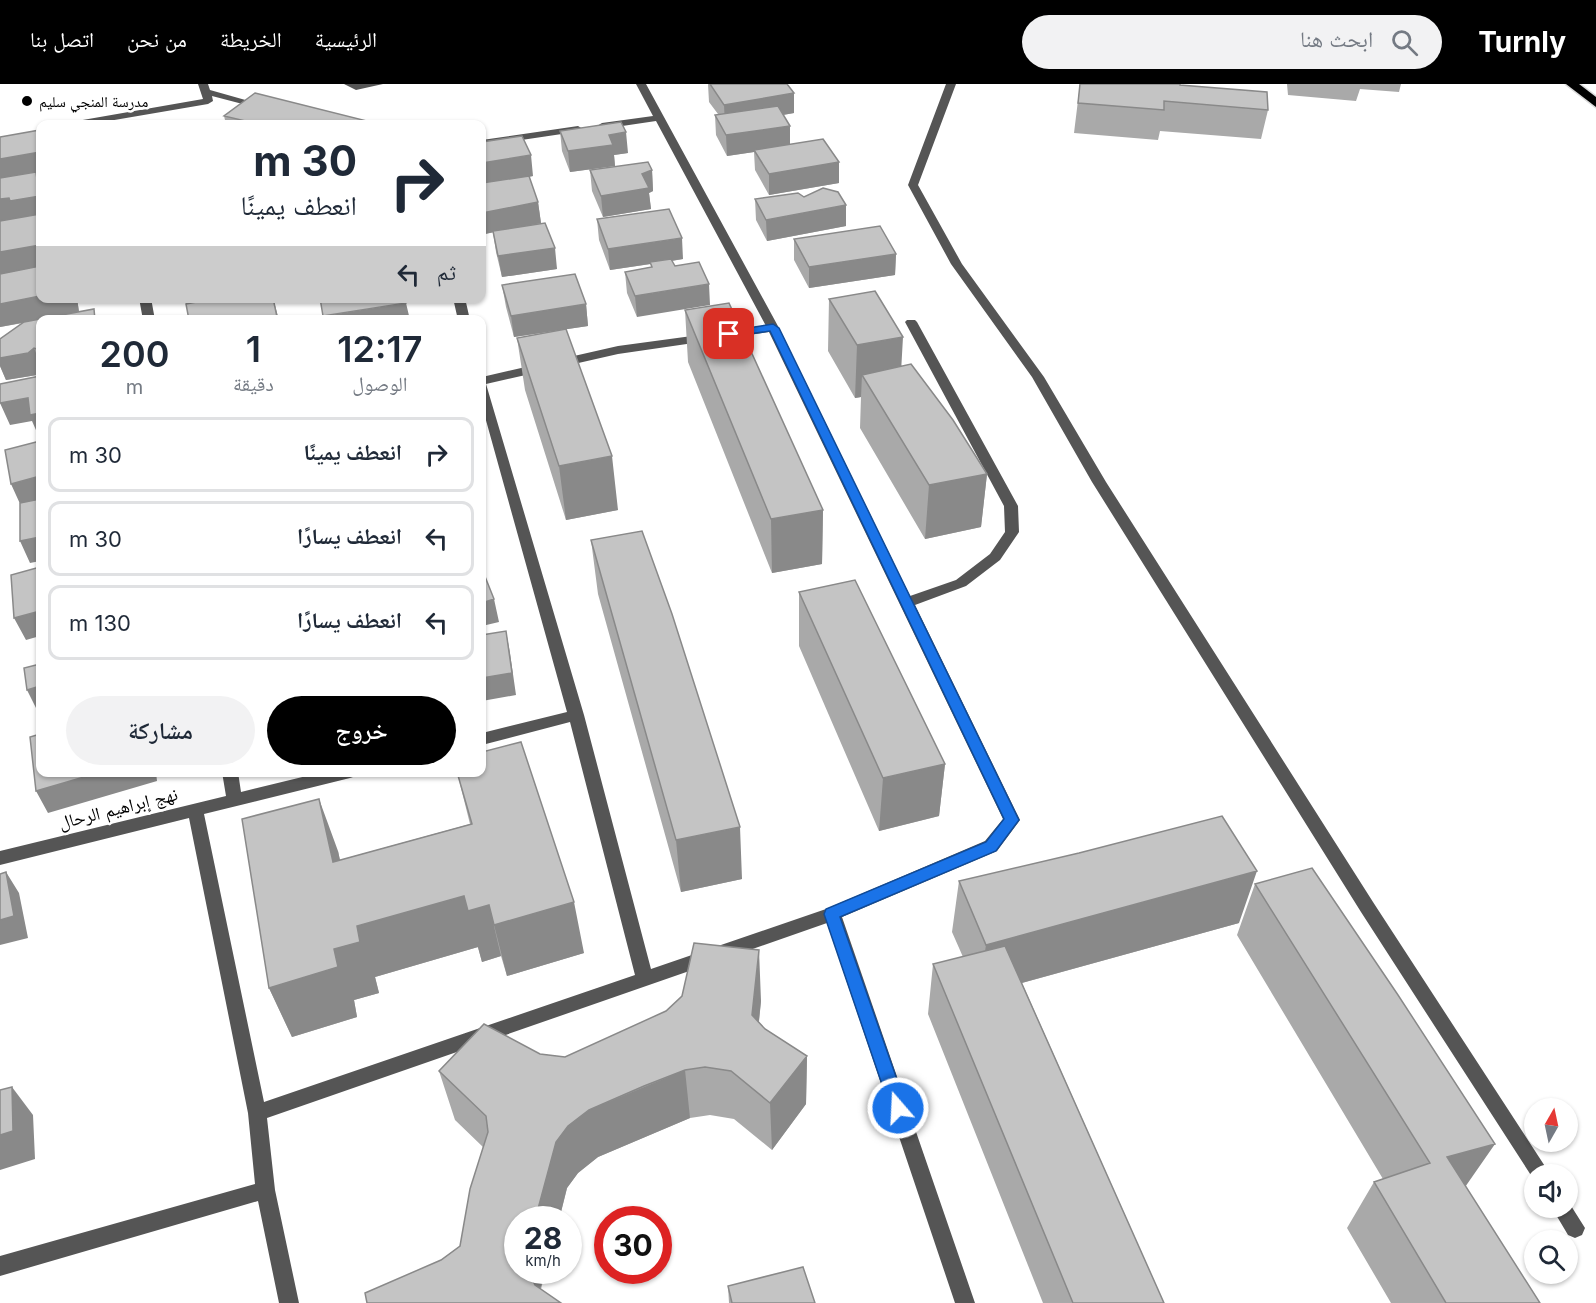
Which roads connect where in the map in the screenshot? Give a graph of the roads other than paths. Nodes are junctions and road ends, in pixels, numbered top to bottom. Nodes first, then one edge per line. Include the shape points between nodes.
1 (349, 84) edge
2 (378, 84) edge
3 (641, 84) edge
4 (951, 84) edge
5 (1572, 84) edge
6 (204, 88) edge
7 (1596, 103) edge
8 (271, 109) edge
9 (658, 118) junction
10 (118, 120) edge
11 (486, 142) edge
12 (911, 322) dead end
13 (773, 328) junction
14 (486, 380) edge
15 (486, 400) edge
16 (907, 603) junction
17 (576, 715) junction
18 (486, 738) edge
19 (231, 777) edge
20 (330, 777) edge
21 (235, 801) junction
22 (195, 809) junction
23 (0, 858) edge
24 (832, 914) junction
25 (645, 978) junction
26 (257, 1113) junction
27 (1534, 1164) edge
28 (265, 1190) junction
29 (1568, 1218) edge
30 (1575, 1228) dead end
31 (0, 1266) edge
32 (289, 1303) edge
33 (965, 1303) edge

1 - 2 street
3 - 9 street
4 - 27 street via 913,185 957,264 1038,377 1099,482 1367,907
5 - 7 highway
6 - 8 street
6 - 10 street via 208,101
9 - 11 street
9 - 13 street
12 - 16 street via 1011,506 1012,532 995,557 961,583
13 - 14 street via 618,350
13 - 16 street
15 - 17 street
16 - 24 street via 1012,820 991,846
17 - 18 street
17 - 25 street
19 - 21 street
20 - 21 street, نهج إبراهيم الرحال
21 - 22 street, نهج إبراهيم الرحال
22 - 23 street, نهج إبراهيم الرحال
22 - 26 street
24 - 25 street
24 - 33 street
25 - 26 street
26 - 28 street
28 - 31 street
28 - 32 street
29 - 30 street

